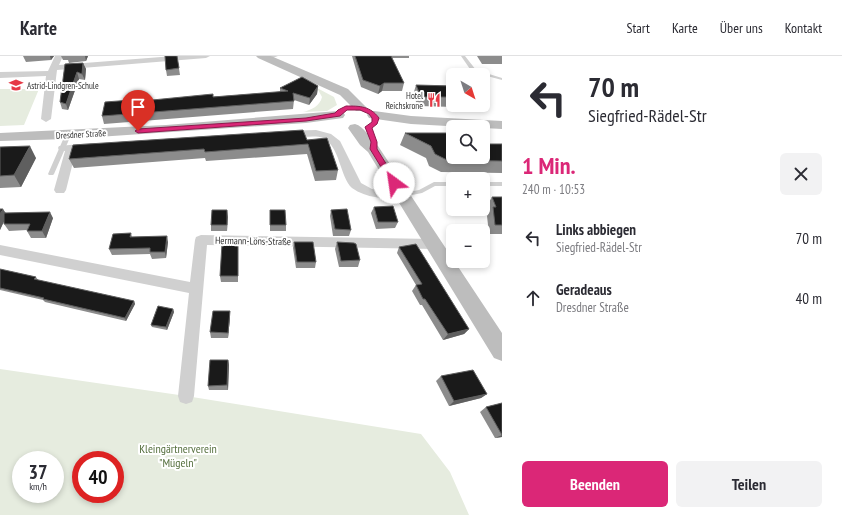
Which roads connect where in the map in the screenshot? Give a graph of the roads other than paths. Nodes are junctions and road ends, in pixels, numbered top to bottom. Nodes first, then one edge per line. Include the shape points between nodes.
1 (59, 56) edge
2 (206, 56) edge
3 (464, 56) edge
4 (268, 57) edge
5 (52, 70) junction
6 (0, 74) edge
7 (502, 79) edge
8 (338, 89) junction
9 (361, 108) junction
10 (341, 115) junction
11 (46, 118) dead end
12 (368, 123) junction
13 (502, 125) edge
14 (276, 135) edge
15 (0, 137) edge
16 (67, 144) junction
17 (102, 146) edge
18 (51, 174) dead end
19 (446, 184) edge
20 (490, 184) edge
21 (502, 184) edge
22 (60, 190) dead end
23 (402, 195) junction
24 (434, 244) junction
25 (0, 250) edge
26 (196, 289) junction
27 (502, 351) edge
28 (186, 396) dead end

1 - 5 street
2 - 5 street
3 - 7 lane via 474,71
4 - 8 street
5 - 6 street
5 - 11 street
8 - 9 street via 350,95
8 - 10 street
9 - 10 street, Dresdner Straße
9 - 12 street
10 - 12 street
10 - 16 street, Dresdner Straße
12 - 13 street via 411,120
12 - 23 street via 365,142 373,149
14 - 23 street via 316,133 326,136 336,143 356,185 369,192
15 - 16 street, Dresdner Straße
16 - 17 street
16 - 18 lane
16 - 22 street
19 - 23 lane via 434,184 420,192
20 - 21 lane
23 - 24 street
24 - 26 street, Hermann-Löns-Straße via 201,240
24 - 27 street
25 - 26 street
26 - 28 street

